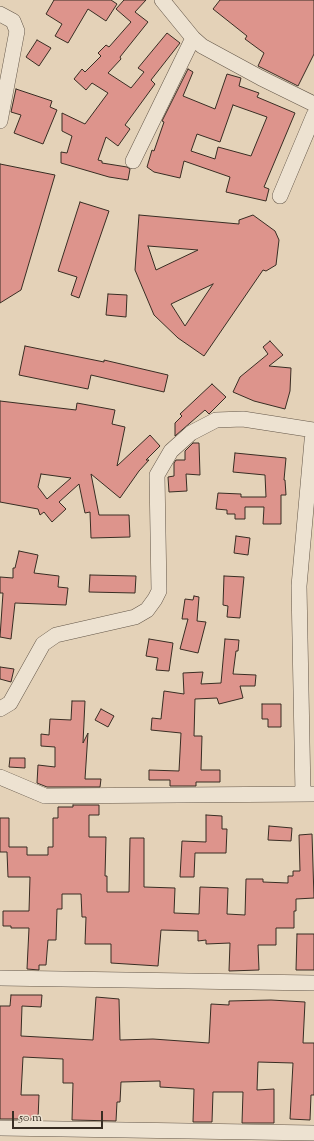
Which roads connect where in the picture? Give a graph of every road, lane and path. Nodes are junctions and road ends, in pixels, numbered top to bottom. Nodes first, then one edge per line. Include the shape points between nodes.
1 (162, 0) edge
2 (0, 14) edge
3 (192, 38) junction
4 (314, 104) edge
5 (314, 115) edge
6 (0, 121) edge
7 (133, 161) dead end
8 (280, 196) dead end
9 (313, 430) edge
10 (0, 709) edge
11 (0, 777) edge
12 (308, 794) edge
13 (0, 978) edge
14 (314, 983) edge
15 (0, 1128) edge
16 (314, 1133) edge

1 - 3 street
2 - 6 street via 13,21 17,31
3 - 4 street via 255,75
3 - 7 street
5 - 8 street
9 - 10 street via 243,419 216,420 191,433 171,450 157,475 159,591 155,599 147,610 135,617 56,635 43,644 10,703
9 - 12 street via 299,586
11 - 12 street via 45,796
13 - 14 street
15 - 16 street

